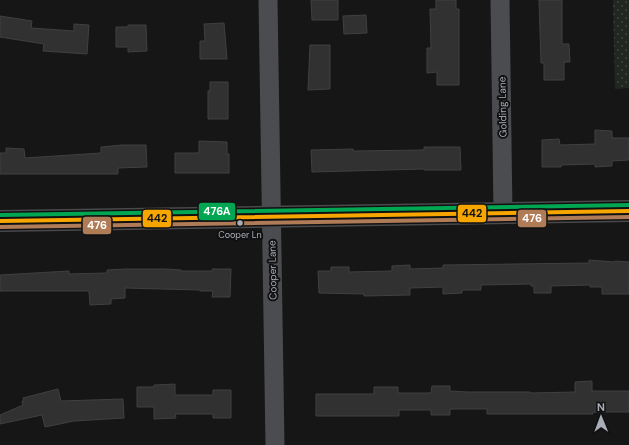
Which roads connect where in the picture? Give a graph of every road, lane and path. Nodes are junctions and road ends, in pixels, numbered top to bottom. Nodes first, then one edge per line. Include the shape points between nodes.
1 (268, 0) edge
2 (500, 0) edge
3 (629, 211) edge
4 (503, 213) junction
5 (272, 217) junction
6 (0, 221) edge
7 (275, 445) edge

1 - 5 street, Cooper Lane
2 - 4 street, Golding Lane
3 - 4 street
4 - 5 street
5 - 6 street
5 - 7 street, Cooper Lane

